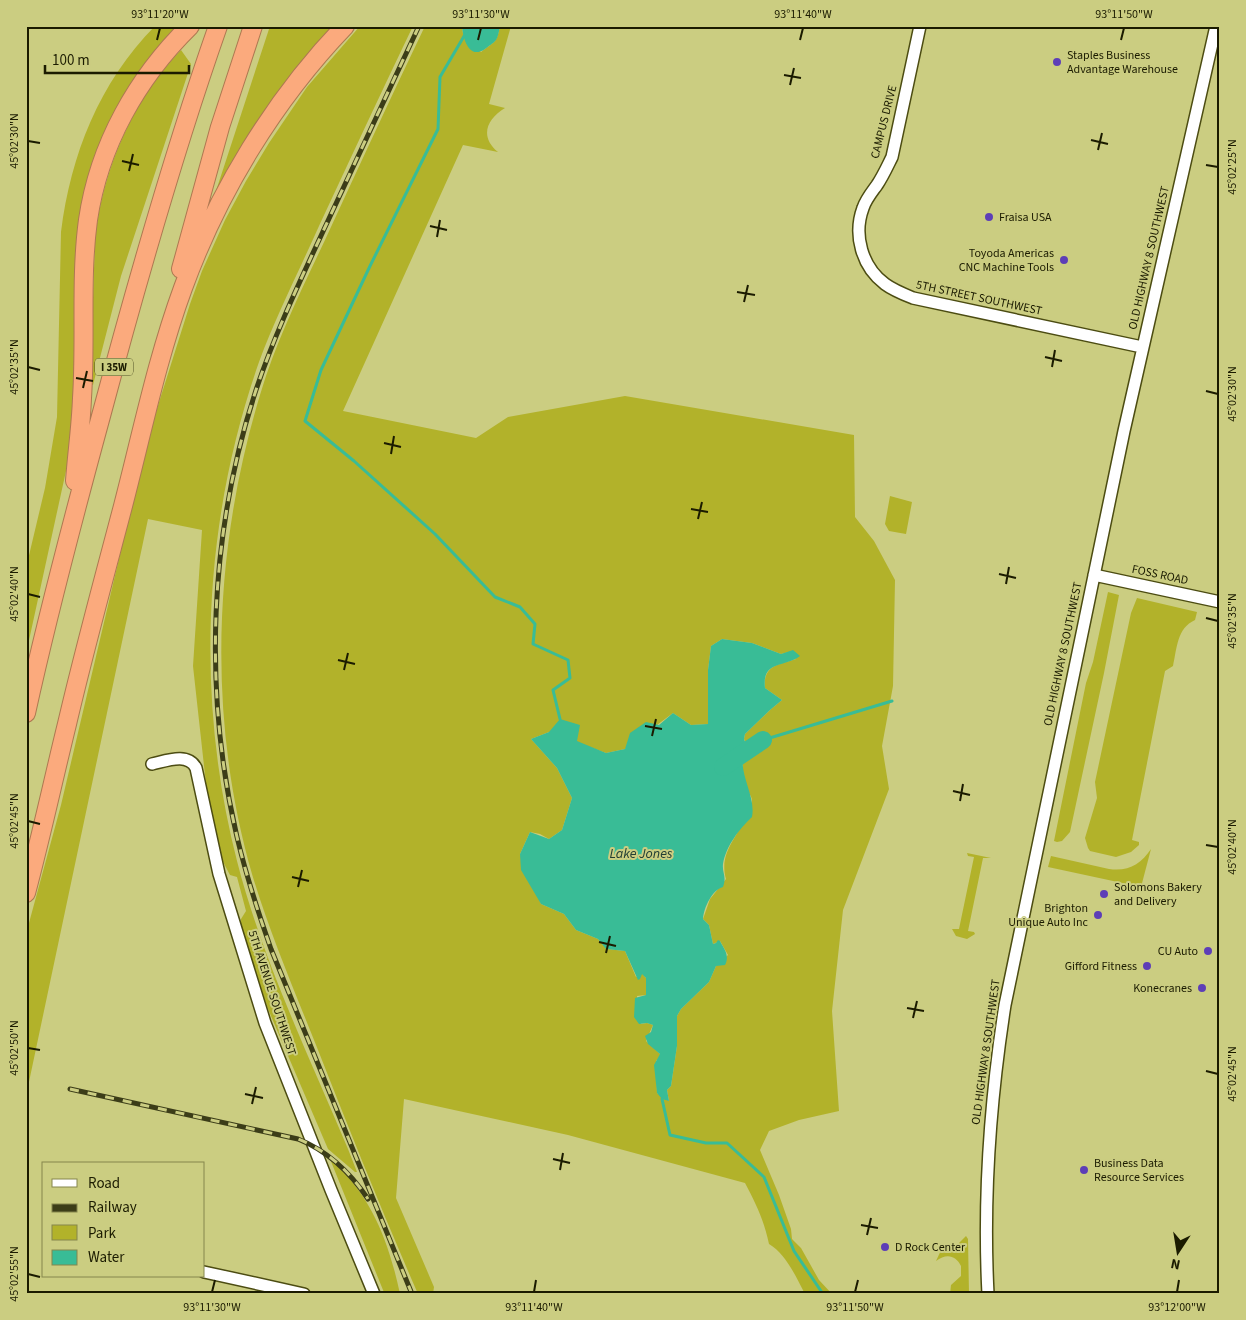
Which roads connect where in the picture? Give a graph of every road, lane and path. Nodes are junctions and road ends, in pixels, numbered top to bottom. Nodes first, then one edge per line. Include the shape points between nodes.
1 (190, 26) edge
2 (218, 26) edge
3 (253, 26) edge
4 (345, 26) edge
5 (920, 26) edge
6 (1216, 26) edge
7 (860, 219) joint
8 (1142, 347) junction
9 (158, 367) junction
10 (70, 530) junction
11 (1094, 575) junction
12 (1220, 602) edge
13 (26, 713) edge
14 (152, 764) dead end
15 (26, 893) edge
16 (205, 1272) edge
17 (304, 1294) edge
18 (374, 1294) edge
19 (988, 1294) edge

1 - 10 highway via 161,56 113,134 88,220 82,398
2 - 10 highway, I 35W via 166,181
3 - 9 highway via 203,184
4 - 9 highway via 284,100 237,173 190,272
5 - 7 street, CAMPUS DRIVE via 892,158 867,199
6 - 8 street, OLD HIGHWAY 8 SOUTHWEST
7 - 8 street, 5TH STREET SOUTHWEST via 860,245 869,267 883,283 901,294
8 - 11 street, OLD HIGHWAY 8 SOUTHWEST
9 - 15 highway
10 - 13 highway, I 35W
11 - 12 street, FOSS ROAD
11 - 19 street, OLD HIGHWAY 8 SOUTHWEST via 1002,1024 987,1168
14 - 18 street, 5TH AVENUE SOUTHWEST via 183,759 192,761 196,768 219,874 265,1023
16 - 17 street

